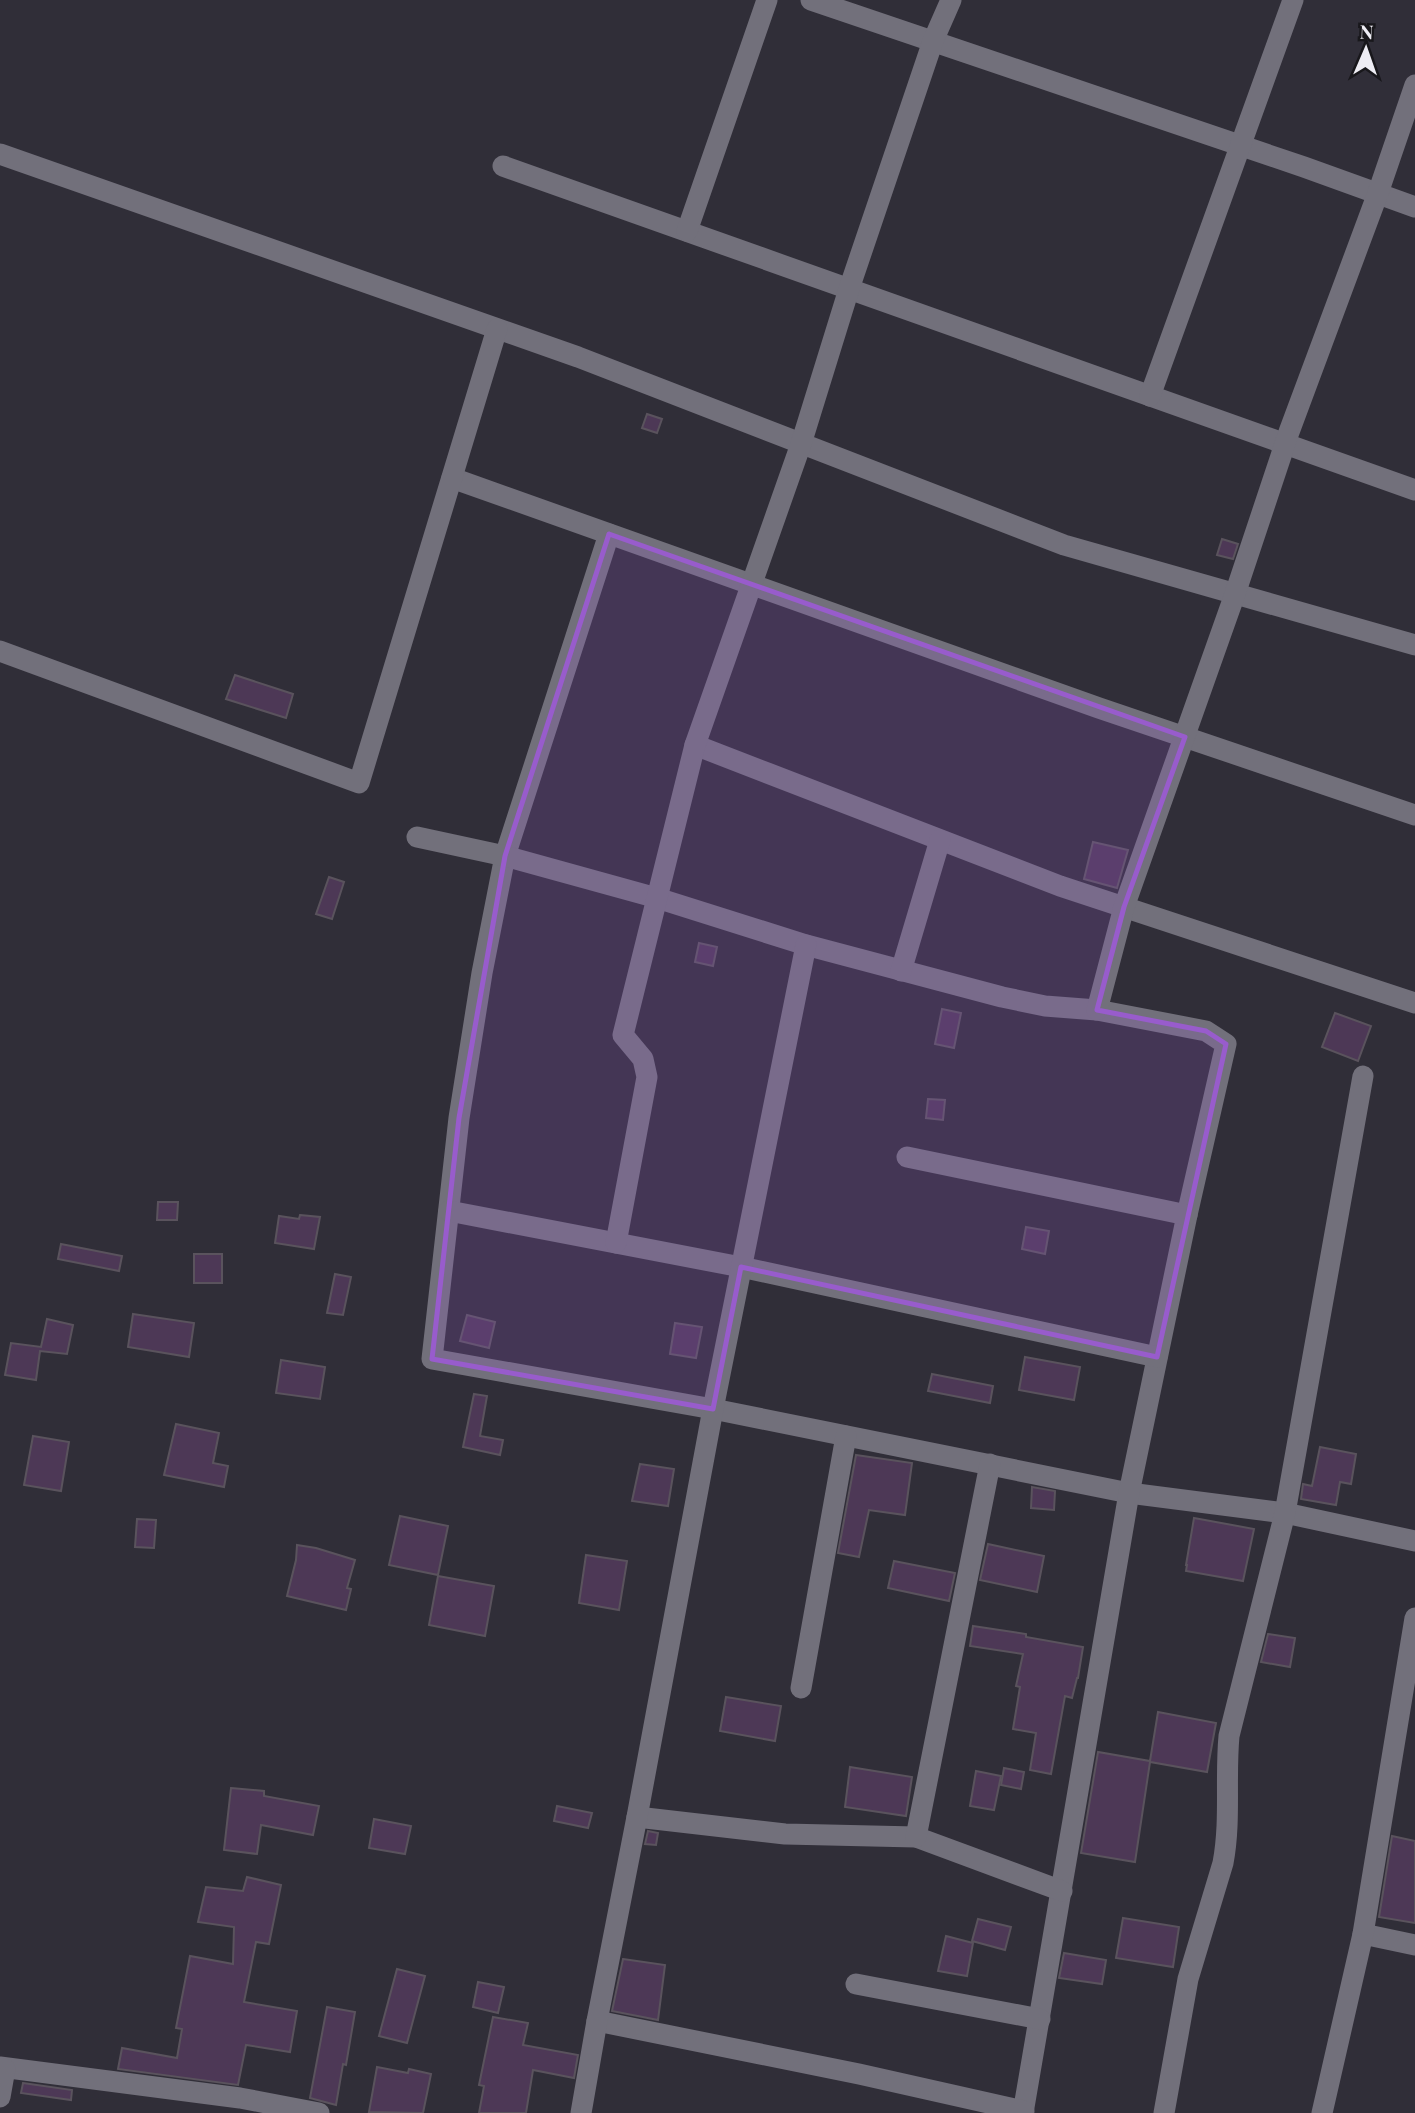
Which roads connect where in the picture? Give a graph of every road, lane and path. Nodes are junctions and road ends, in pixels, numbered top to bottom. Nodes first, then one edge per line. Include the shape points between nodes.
1 (767, 0) edge
2 (811, 0) edge
3 (951, 0) edge
4 (1293, 0) edge
5 (933, 41) junction
6 (1415, 85) edge
7 (1239, 145) junction
8 (0, 154) edge
9 (503, 166) dead end
10 (1378, 193) junction
11 (1415, 206) edge
12 (687, 231) junction
13 (849, 289) junction
14 (497, 329) junction
15 (1150, 396) junction
16 (801, 444) junction
17 (1285, 444) junction
18 (452, 478) junction
19 (1415, 490) edge
20 (609, 534) junction
21 (752, 585) junction
22 (1235, 594) junction
23 (1415, 645) edge
24 (0, 651) edge
25 (1185, 737) junction
26 (695, 745) junction
27 (1415, 815) edge
28 (417, 837) dead end
29 (940, 840) junction
30 (505, 856) junction
31 (657, 898) junction
32 (1124, 907) junction
33 (806, 945) junction
34 (901, 971) junction
35 (1415, 1003) edge
36 (1097, 1010) junction
37 (1363, 1076) dead end
38 (907, 1157) dead end
39 (449, 1211) junction
40 (1187, 1215) junction
41 (616, 1243) junction
42 (741, 1267) junction
43 (1157, 1357) junction
44 (713, 1409) junction
45 (846, 1436) junction
46 (990, 1464) junction
47 (1129, 1493) junction
48 (1285, 1513) junction
49 (1415, 1541) edge
50 (1415, 1618) edge
51 (801, 1688) dead end
52 (637, 1817) junction
53 (916, 1837) junction
54 (1062, 1891) junction
55 (1363, 1934) junction
56 (1415, 1945) edge
57 (856, 1984) dead end
58 (1040, 2019) junction
59 (597, 2021) junction
60 (3, 2068) edge
61 (0, 2097) edge
62 (1024, 2112) edge
63 (319, 2113) edge
64 (581, 2113) edge
65 (1164, 2113) edge
66 (1322, 2113) edge

1 - 12 street
2 - 5 street
3 - 5 street
4 - 7 street
5 - 7 street
5 - 13 street
6 - 10 street
7 - 10 street
7 - 15 street
8 - 14 street
9 - 12 street
10 - 11 street
10 - 17 street
12 - 13 street
13 - 15 street
13 - 16 street
14 - 16 street
14 - 18 street
15 - 17 street
16 - 21 street
16 - 22 street via 1064,545
17 - 19 street
17 - 22 street
18 - 20 street
18 - 24 street via 359,783
20 - 21 street
20 - 30 street
21 - 25 street
21 - 26 street
22 - 23 street
22 - 25 street
25 - 27 street
25 - 32 street
26 - 29 street
26 - 31 street
28 - 30 street
29 - 32 street
29 - 34 street
30 - 31 street
30 - 39 street via 481,973
31 - 33 street
31 - 41 street via 624,1035 643,1059 647,1077
32 - 35 street
32 - 36 street
33 - 34 street
33 - 42 street
34 - 36 street via 1045,1006
36 - 40 street via 1206,1031 1226,1044
37 - 48 street
38 - 40 street
39 - 41 street
39 - 44 street via 432,1359
40 - 43 street
41 - 42 street
42 - 43 street
42 - 44 street
43 - 47 street
44 - 45 street
44 - 52 street
45 - 46 street
45 - 51 street
46 - 47 street
46 - 53 street
47 - 48 street
47 - 54 street
48 - 49 street
48 - 65 street via 1229,1736 1227,1843 1188,1979
50 - 55 street
52 - 53 street via 785,1834
52 - 59 street
53 - 54 street
54 - 58 street
55 - 56 street
55 - 66 street
57 - 58 street
58 - 62 street
59 - 62 street
59 - 64 street
60 - 61 street
60 - 63 street via 240,2098

